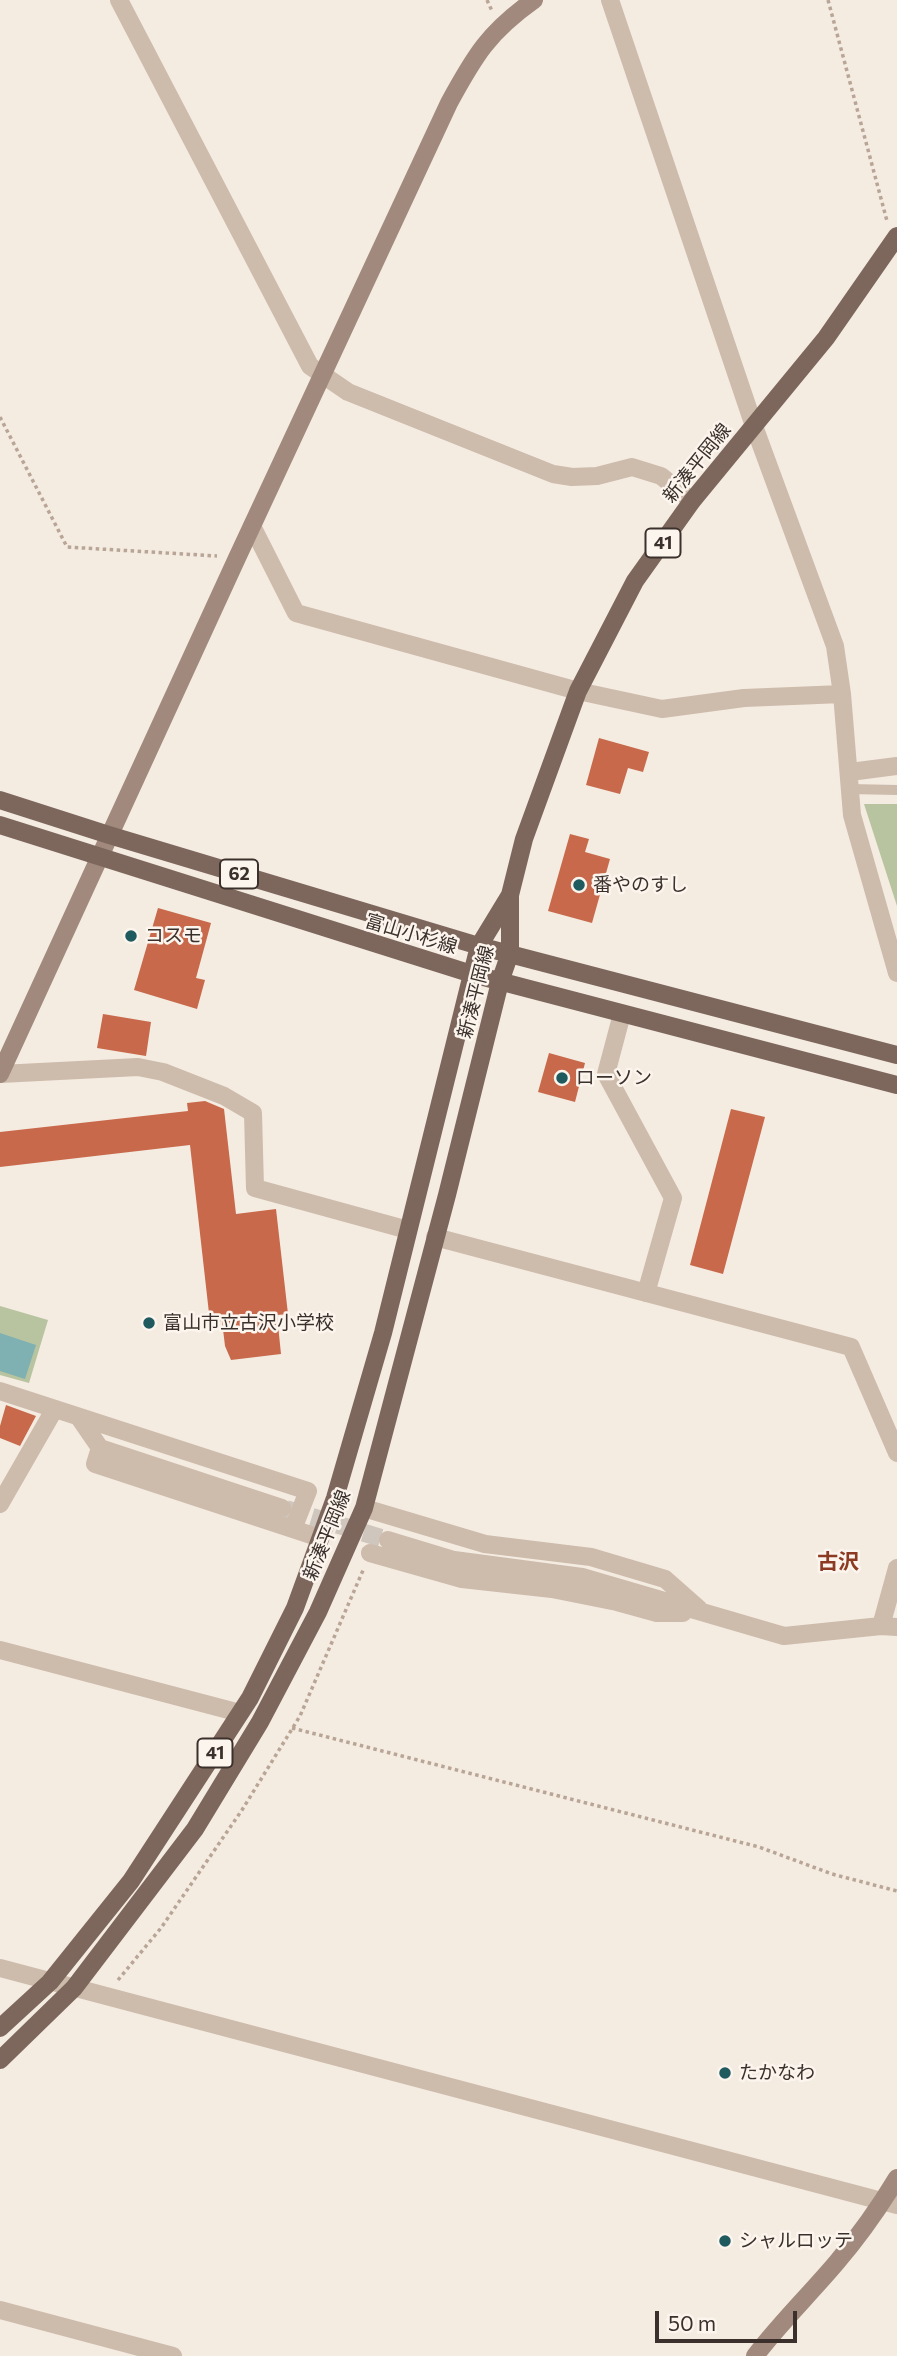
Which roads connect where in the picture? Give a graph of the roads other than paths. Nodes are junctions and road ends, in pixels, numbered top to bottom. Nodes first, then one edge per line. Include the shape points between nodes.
1 (120, 0) edge
2 (534, 0) edge
3 (610, 0) edge
4 (895, 239) edge
5 (324, 376) junction
6 (754, 426) junction
7 (692, 501) junction
8 (252, 526) junction
9 (578, 691) junction
10 (842, 694) junction
11 (897, 766) edge
12 (849, 781) junction
13 (897, 790) edge
14 (0, 800) edge
15 (0, 825) edge
16 (109, 835) junction
17 (99, 857) junction
18 (510, 895) junction
19 (480, 946) junction
20 (510, 953) junction
21 (897, 973) edge
22 (472, 974) junction
23 (500, 982) junction
24 (622, 1014) junction
25 (897, 1055) edge
26 (0, 1074) edge
27 (897, 1085) edge
28 (408, 1230) junction
29 (435, 1237) junction
30 (646, 1293) junction
31 (0, 1391) edge
32 (54, 1410) junction
33 (80, 1419) junction
34 (100, 1448) junction
35 (897, 1453) edge
36 (0, 1504) edge
37 (282, 1508) tunnel mouth
38 (364, 1508) junction
39 (293, 1529) junction
40 (320, 1538) junction
41 (387, 1540) tunnel mouth
42 (370, 1553) tunnel mouth
43 (897, 1568) edge
44 (704, 1614) junction
45 (889, 1627) edge
46 (0, 1650) edge
47 (240, 1713) junction
48 (0, 1968) edge
49 (50, 1982) junction
50 (74, 1988) junction
51 (0, 2028) edge
52 (0, 2060) edge
53 (897, 2178) edge
54 (890, 2204) edge
55 (0, 2310) edge
56 (173, 2356) edge
57 (755, 2356) edge

1 - 5 street via 310,366
2 - 5 street via 491,36 471,62
3 - 6 street
4 - 6 main road, 新湊平岡線 / 41 via 826,338
5 - 7 street via 348,392 553,474 597,476 632,467 661,476
5 - 8 street
6 - 7 main road, 新湊平岡線 / 41
6 - 10 street via 835,646
7 - 9 main road, 新湊平岡線 / 41 via 635,581
8 - 9 street via 296,613
8 - 16 street
9 - 10 street via 662,709 744,698
9 - 18 main road, 新湊平岡線 / 41 via 524,839
10 - 12 street
11 - 12 street
12 - 13 lane
12 - 21 street via 852,815
14 - 16 main road, 富山小杉線 / 62
15 - 17 main road, 富山小杉線 / 62
16 - 17 street
16 - 19 main road, 富山小杉線 / 62
17 - 22 main road, 富山小杉線 / 62
17 - 26 street
18 - 19 main road, 新湊平岡線 / 41
18 - 20 main road, 新湊平岡線 / 41
19 - 20 main road, 富山小杉線 / 62
19 - 22 main road, 新湊平岡線 / 41
20 - 23 main road, 新湊平岡線 / 41
20 - 25 main road, 富山小杉線 / 62
22 - 23 main road, 富山小杉線 / 62
22 - 28 main road, 新湊平岡線 / 41
23 - 24 main road, 富山小杉線 / 62
23 - 29 main road, 新湊平岡線 / 41
24 - 27 main road, 富山小杉線 / 62
24 - 30 street via 606,1074 673,1198
26 - 28 street via 138,1067 163,1072 253,1113 255,1188
28 - 40 main road, 新湊平岡線 / 41 via 383,1333
29 - 30 street
29 - 38 main road, 新湊平岡線 / 41
30 - 35 street via 851,1347
31 - 32 street
32 - 33 street
32 - 36 street
33 - 34 street
33 - 39 street via 308,1491
34 - 37 street
34 - 39 street via 95,1464
38 - 44 street via 485,1544 591,1556 665,1579
38 - 50 main road, 新湊平岡線 / 41 via 318,1612 260,1722 195,1829
39 - 40 street
40 - 47 main road, 新湊平岡線 / 41 via 295,1608
41 - 44 street via 454,1560 582,1577
42 - 44 street via 462,1578 552,1589 656,1613
43 - 45 street
44 - 45 street via 784,1636
46 - 47 street
47 - 49 main road, 新湊平岡線 / 41 via 131,1881
48 - 49 street
49 - 50 street
49 - 51 main road, 新湊平岡線 / 41
50 - 52 main road, 新湊平岡線 / 41
50 - 54 street
53 - 54 street
54 - 57 street
55 - 56 street

